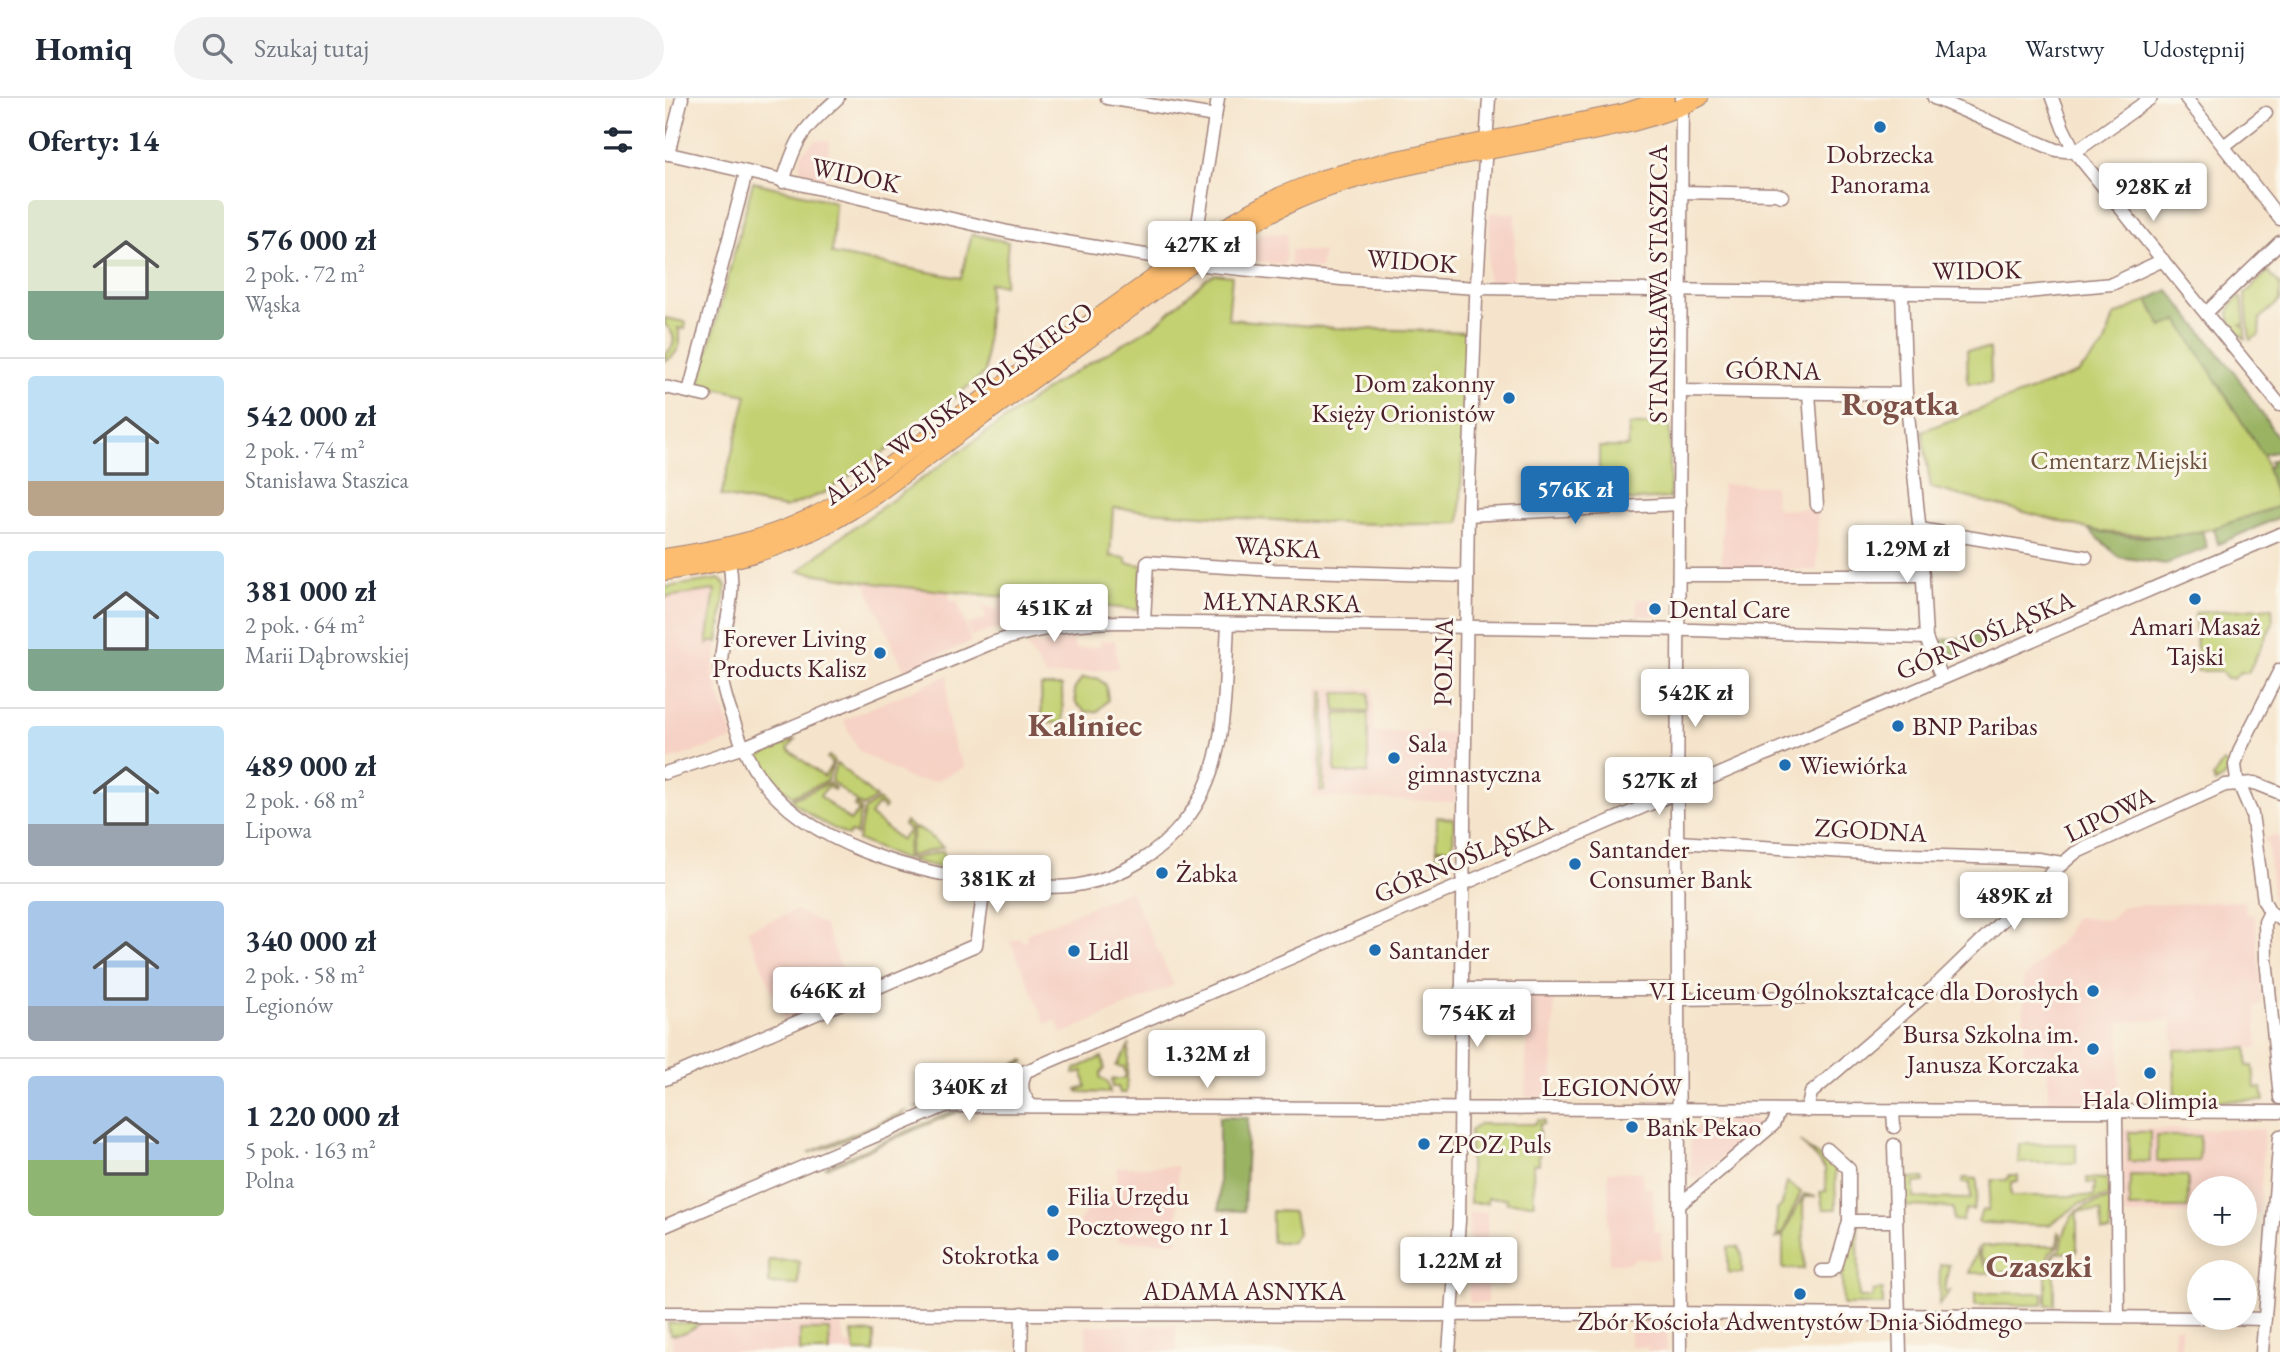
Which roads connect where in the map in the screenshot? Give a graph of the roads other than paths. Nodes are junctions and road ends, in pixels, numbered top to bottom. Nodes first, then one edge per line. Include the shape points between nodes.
1 (682, 98) edge
2 (838, 98) edge
3 (1107, 98) edge
4 (1218, 98) edge
5 (1489, 98) edge
6 (1666, 98) edge
7 (1700, 98) edge
8 (1934, 98) edge
9 (2052, 98) edge
10 (2151, 98) edge
11 (2186, 98) edge
12 (1131, 100) edge
13 (1682, 102) edge
14 (2266, 113) dead end
15 (1215, 116) junction
16 (669, 133) edge
17 (2067, 137) junction
18 (1486, 146) junction
19 (2224, 146) junction
20 (2047, 147) junction
21 (2075, 152) junction
22 (666, 153) edge
23 (746, 173) junction
24 (783, 182) junction
25 (1682, 192) junction
26 (1782, 196) dead end
27 (2280, 219) edge
28 (2280, 242) edge
29 (1222, 244) junction
30 (1199, 246) junction
31 (1178, 260) junction
32 (2163, 260) junction
33 (1195, 262) junction
34 (1231, 267) junction
35 (1477, 288) junction
36 (1681, 291) junction
37 (1902, 293) junction
38 (2206, 313) junction
39 (665, 387) edge
40 (1680, 391) junction
41 (689, 392) junction
42 (1809, 393) junction
43 (1906, 394) junction
44 (705, 396) dead end
45 (2280, 405) edge
46 (1680, 504) junction
47 (1817, 505) dead end
48 (1468, 515) junction
49 (1920, 529) junction
50 (2280, 534) edge
51 (665, 557) edge
52 (2086, 557) dead end
53 (729, 562) junction
54 (665, 572) edge
55 (1679, 575) junction
56 (1923, 575) junction
57 (1467, 576) junction
58 (1144, 622) junction
59 (1228, 624) junction
60 (1466, 628) junction
61 (1679, 630) junction
62 (1926, 638) junction
63 (2280, 670) edge
64 (1942, 678) junction
65 (744, 747) junction
66 (665, 773) edge
67 (2239, 784) junction
68 (1677, 792) junction
69 (2280, 793) edge
70 (1677, 842) junction
71 (2062, 863) junction
72 (985, 881) junction
73 (1462, 883) junction
74 (2272, 918) edge
75 (1461, 989) junction
76 (1678, 994) junction
77 (1806, 997) dead end
78 (1025, 1071) junction
79 (665, 1079) edge
80 (988, 1087) junction
81 (2280, 1098) edge
82 (1016, 1104) junction
83 (945, 1105) junction
84 (1031, 1105) junction
85 (995, 1107) junction
86 (1460, 1108) junction
87 (1679, 1110) junction
88 (1779, 1111) junction
89 (1807, 1111) junction
90 (1893, 1111) junction
91 (2116, 1112) junction
92 (2280, 1112) edge
93 (1893, 1127) dead end
94 (2280, 1136) edge
95 (1894, 1145) dead end
96 (1828, 1149) dead end
97 (1679, 1205) junction
98 (1849, 1221) junction
99 (1896, 1221) junction
100 (665, 1226) edge
101 (1822, 1271) dead end
102 (665, 1313) edge
103 (1021, 1313) junction
104 (1451, 1314) junction
105 (1680, 1314) junction
106 (1898, 1315) junction
107 (2118, 1316) junction
108 (2187, 1318) edge
109 (2257, 1319) edge
110 (2266, 1319) junction
111 (1021, 1352) edge
112 (1450, 1352) edge
113 (1680, 1352) edge
114 (1900, 1352) edge
115 (2262, 1352) edge

1 - 16 street
2 - 24 street via 797,141
3 - 12 street
4 - 15 street
5 - 18 street, POLNA
6 - 18 main road, ALEJA WOJSKA POLSKIEGO
7 - 13 main road, ALEJA WOJSKA POLSKIEGO
8 - 20 street
9 - 17 street
10 - 21 street
11 - 19 street
12 - 15 street
13 - 18 main road, ALEJA WOJSKA POLSKIEGO via 1631,124
13 - 25 street, STANISŁAWA STASZICA
14 - 19 street
15 - 30 street
16 - 22 street
17 - 20 street
17 - 21 street
18 - 29 main road, ALEJA WOJSKA POLSKIEGO via 1323,191 1275,211
18 - 30 main road, ALEJA WOJSKA POLSKIEGO via 1382,162 1307,184 1250,211
18 - 35 street, POLNA
19 - 27 street
20 - 21 street
21 - 32 street
22 - 23 street, WIDOK
23 - 24 street, WIDOK
23 - 41 street
24 - 31 street, WIDOK via 1017,234
25 - 26 street
25 - 36 street, STANISŁAWA STASZICA
28 - 38 street
29 - 33 main road, ALEJA WOJSKA POLSKIEGO
29 - 34 street via 1222,257
30 - 31 main road, ALEJA WOJSKA POLSKIEGO
31 - 33 street, WIDOK
31 - 51 main road, ALEJA WOJSKA POLSKIEGO via 833,505 768,536
32 - 37 street, WIDOK via 2120,282 2093,287 2006,294
32 - 38 street
33 - 34 street, WIDOK
33 - 53 main road, ALEJA WOJSKA POLSKIEGO via 855,509 795,542
34 - 35 street, WIDOK
35 - 36 street, WIDOK
35 - 48 street, POLNA
36 - 37 street, WIDOK
36 - 40 street, STANISŁAWA STASZICA
37 - 43 street
38 - 45 street
39 - 41 street
40 - 42 street, GÓRNA
40 - 46 street, STANISŁAWA STASZICA
41 - 44 street
42 - 43 street, GÓRNA
42 - 47 street
43 - 49 street
46 - 48 street
46 - 55 street, STANISŁAWA STASZICA
48 - 57 street, POLNA
49 - 52 street
49 - 56 street
50 - 64 street, GÓRNOŚLĄSKA
53 - 54 main road, ALEJA WOJSKA POLSKIEGO
53 - 65 street via 733,588 721,672
55 - 56 street
55 - 61 street, STANISŁAWA STASZICA
56 - 62 street
57 - 58 street, WĄSKA via 1147,562
57 - 60 street, POLNA
58 - 59 street, MŁYNARSKA
58 - 65 street, MŁYNARSKA via 1068,625 1005,639
59 - 60 street, MŁYNARSKA
59 - 72 street via 1216,759 1200,799 1171,836 1134,865 1084,884 1051,887
60 - 61 street, MŁYNARSKA
60 - 73 street, POLNA
61 - 62 street, MŁYNARSKA
61 - 68 street, STANISŁAWA STASZICA
62 - 64 street
63 - 67 street via 2237,755
64 - 68 street, GÓRNOŚLĄSKA
65 - 66 street, MŁYNARSKA
65 - 72 street via 771,790 827,833 899,864
67 - 69 street via 2262,785
67 - 71 street, LIPOWA via 2203,794
67 - 74 street via 2252,814 2263,898
68 - 70 street, STANISŁAWA STASZICA
68 - 73 street, GÓRNOŚLĄSKA
70 - 71 street, ZGODNA
70 - 76 street, STANISŁAWA STASZICA
71 - 89 street, LIPOWA via 1933,988 1811,1093
72 - 79 street via 976,945
73 - 75 street, POLNA
73 - 78 street, GÓRNOŚLĄSKA
74 - 81 street via 2266,958
75 - 76 street
75 - 86 street, POLNA
76 - 77 street
76 - 87 street, STANISŁAWA STASZICA
78 - 80 street, GÓRNOŚLĄSKA
78 - 84 street via 1022,1088
80 - 82 street
80 - 83 street, GÓRNOŚLĄSKA
80 - 85 street
82 - 84 street, LEGIONÓW
82 - 85 street, LEGIONÓW
83 - 85 street, LEGIONÓW
83 - 100 street, GÓRNOŚLĄSKA
84 - 86 street, LEGIONÓW
86 - 87 street, LEGIONÓW
86 - 104 street, POLNA via 1459,1222
87 - 88 street, LEGIONÓW
87 - 97 street, STANISŁAWA STASZICA
88 - 89 street, LEGIONÓW
88 - 97 street via 1773,1125
89 - 90 street, LEGIONÓW
90 - 91 street, LEGIONÓW
90 - 93 street
91 - 92 street, LEGIONÓW
91 - 107 street
94 - 110 street
95 - 99 street
96 - 98 street via 1849,1168
97 - 105 street, STANISŁAWA STASZICA
98 - 99 street
98 - 101 street via 1836,1267
99 - 106 street
102 - 103 street, ADAMA ASNYKA
103 - 104 street, ADAMA ASNYKA
103 - 111 street
104 - 105 street, ADAMA ASNYKA
104 - 112 street, POLNA
105 - 106 street, ADAMA ASNYKA
105 - 113 street, STANISŁAWA STASZICA
106 - 107 street, ADAMA ASNYKA
106 - 114 street
107 - 108 street, ADAMA ASNYKA
109 - 110 street
110 - 115 street

